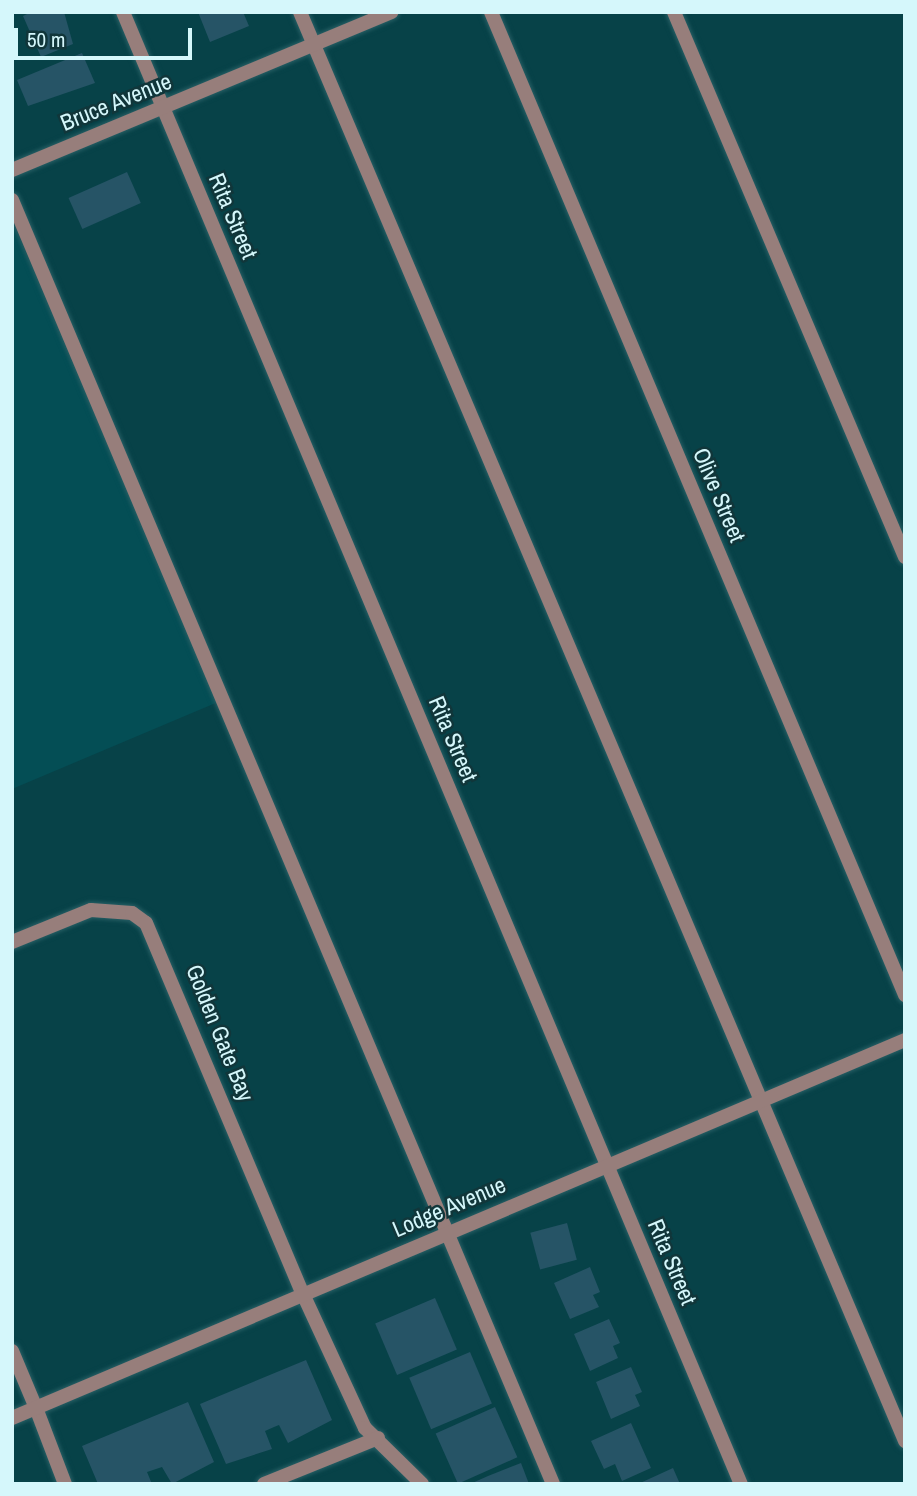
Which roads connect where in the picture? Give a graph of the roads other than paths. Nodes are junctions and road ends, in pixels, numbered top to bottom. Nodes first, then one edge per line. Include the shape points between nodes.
1 (123, 12) edge
2 (300, 12) edge
3 (391, 12) edge
4 (491, 12) edge
5 (674, 12) edge
6 (314, 44) junction
7 (163, 107) junction
8 (12, 170) edge
9 (12, 200) edge
10 (905, 557) edge
11 (12, 943) edge
12 (905, 995) edge
13 (905, 1040) edge
14 (759, 1100) junction
15 (606, 1164) junction
16 (448, 1233) junction
17 (303, 1294) junction
18 (12, 1351) edge
19 (36, 1408) junction
20 (12, 1418) edge
21 (378, 1438) junction
22 (905, 1441) edge
23 (65, 1484) edge
24 (264, 1484) edge
25 (422, 1484) edge
26 (552, 1484) edge
27 (741, 1484) edge

1 - 7 street, Rita Street
2 - 6 street
3 - 6 street, Bruce Avenue
4 - 12 street, Olive Street
5 - 10 street
6 - 7 street, Bruce Avenue
6 - 14 street
7 - 8 street, Bruce Avenue
7 - 15 street, Rita Street
9 - 16 street
11 - 17 street, Golden Gate Bay via 91,910 132,913 146,923
13 - 14 street, Lodge Avenue
14 - 15 street, Lodge Avenue
14 - 22 street
15 - 16 street, Lodge Avenue
15 - 27 street, Rita Street
16 - 17 street, Lodge Avenue
16 - 26 street
17 - 19 street, Lodge Avenue
17 - 21 street, Golden Gate Bay via 351,1403
18 - 19 street
19 - 20 street, Lodge Avenue
19 - 23 street
21 - 24 street
21 - 25 street, Golden Gate Bay

